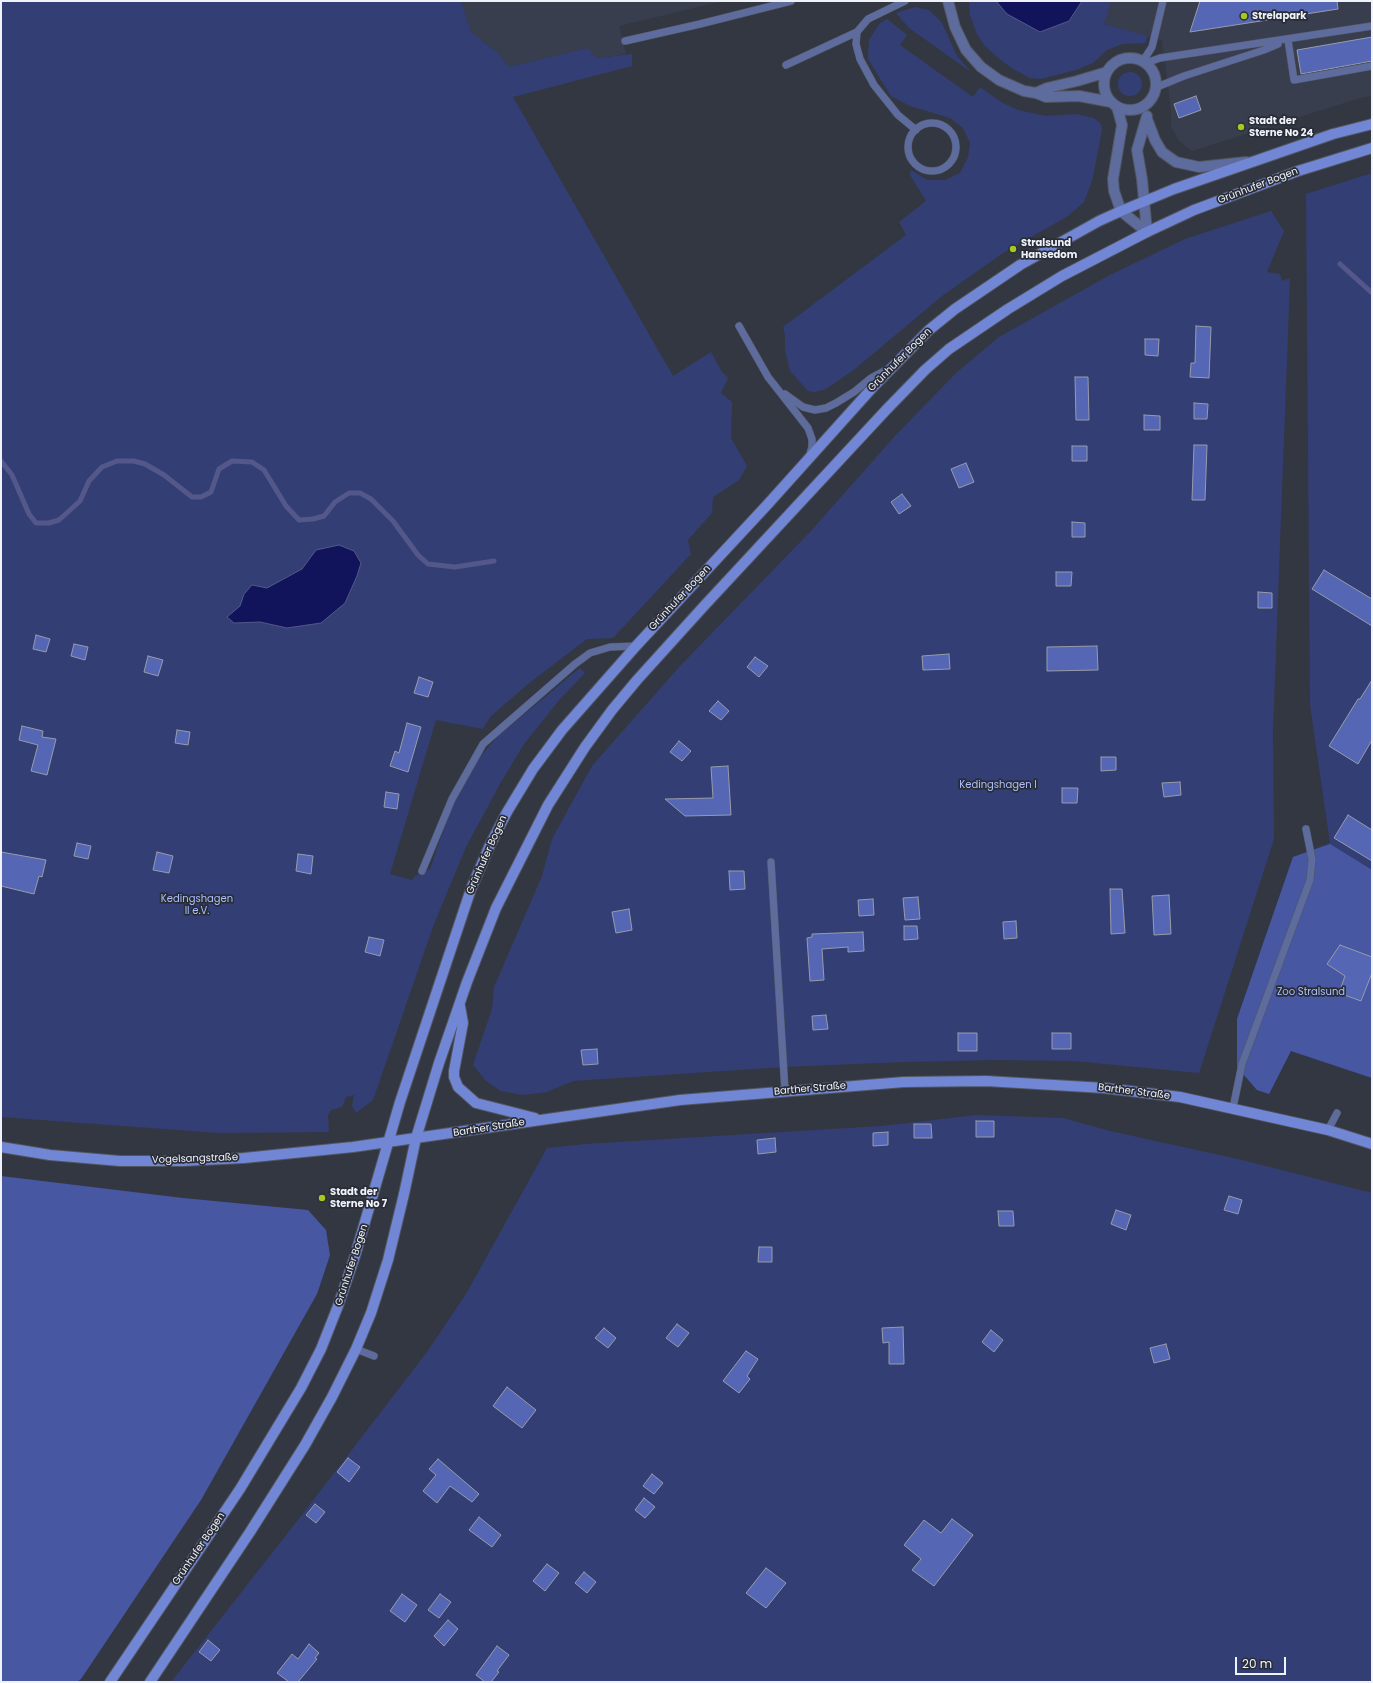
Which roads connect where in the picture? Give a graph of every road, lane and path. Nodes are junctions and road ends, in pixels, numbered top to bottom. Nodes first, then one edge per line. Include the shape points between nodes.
1 (790, 1) edge
2 (905, 1) edge
3 (948, 1) edge
4 (1163, 1) edge
5 (1372, 26) edge
6 (857, 32) junction
7 (1288, 40) junction
8 (625, 41) dead end
9 (1145, 62) junction
10 (786, 65) dead end
11 (1372, 66) edge
12 (1107, 72) junction
13 (1157, 87) junction
14 (1036, 93) junction
15 (1149, 103) junction
16 (1114, 104) junction
17 (1147, 119) junction
18 (1372, 124) edge
19 (916, 130) junction
20 (1372, 148) edge
21 (1256, 161) junction
22 (1145, 200) junction
23 (1121, 211) junction
24 (1147, 232) junction
25 (740, 326) dead end
26 (893, 367) junction
27 (768, 376) junction
28 (809, 459) junction
29 (636, 646) junction
30 (1306, 829) dead end
31 (771, 862) dead end
32 (422, 871) dead end
33 (460, 1002) junction
34 (785, 1092) junction
35 (1233, 1108) junction
36 (1337, 1113) dead end
37 (539, 1120) junction
38 (1328, 1130) junction
39 (416, 1138) junction
40 (388, 1142) junction
41 (1372, 1144) edge
42 (1, 1147) edge
43 (356, 1349) junction
44 (374, 1356) dead end
45 (110, 1682) edge
46 (150, 1682) edge

1 - 8 lane
2 - 6 lane via 868,19
3 - 14 street via 955,28 966,50 981,66 999,80 1024,91
4 - 9 lane via 1152,47
5 - 7 lane
6 - 10 lane
6 - 19 lane via 858,51 874,85 898,115
7 - 9 lane
7 - 11 lane via 1294,80
7 - 13 lane
9 - 12 street via 1129,57 1111,66
9 - 13 street via 1152,69
12 - 14 street
12 - 16 street via 1104,87
13 - 15 street
14 - 16 street via 1046,97 1079,96
15 - 16 street via 1134,110 1125,110
15 - 17 street, Grünhufer Bogen
16 - 23 street via 1122,125 1113,179
17 - 21 street, Grünhufer Bogen via 1162,152 1182,164 1199,167
17 - 22 street, Grünhufer Bogen via 1137,150
18 - 21 main road, Grünhufer Bogen via 1333,134
19 - 19 lane via 909,144 909,151 916,164 923,169 938,170 951,162 956,147 951,133 938,124 922,126
20 - 24 main road, Grünhufer Bogen via 1298,170 1194,210
21 - 22 main road, Grünhufer Bogen
22 - 23 main road, Grünhufer Bogen
22 - 24 street, Grünhufer Bogen
23 - 24 street
23 - 26 main road, Grünhufer Bogen via 1020,265 983,289 929,330
24 - 33 main road, Grünhufer Bogen via 1062,276 949,349 887,409 637,680 584,747 548,805 496,908
25 - 27 lane
26 - 27 lane via 871,378 836,403 815,410 803,407 789,397
26 - 28 main road, Grünhufer Bogen
27 - 28 lane via 812,435
28 - 29 main road, Grünhufer Bogen
29 - 32 lane via 610,647 590,653 483,744 452,799
29 - 40 main road, Grünhufer Bogen via 553,741 532,769 490,845 454,936
30 - 35 lane via 1312,859 1310,880 1242,1064
31 - 34 lane
33 - 37 main road via 462,1023 454,1072 458,1087 476,1103
33 - 39 main road, Grünhufer Bogen
34 - 35 main road, Barther Straße via 904,1082 986,1081 1136,1091
34 - 37 main road, Barther Straße via 680,1100
35 - 38 main road, Barther Straße
36 - 38 lane
37 - 39 main road, Barther Straße
38 - 41 main road, Barther Straße
39 - 40 main road, Barther Straße
39 - 43 main road, Grünhufer Bogen via 388,1260
40 - 42 main road, Vogelsangstraße via 244,1158 182,1161 112,1160 50,1155
40 - 45 main road, Grünhufer Bogen via 360,1242 338,1306 321,1349 301,1388 240,1489
43 - 44 lane
43 - 46 main road, Grünhufer Bogen via 306,1445

